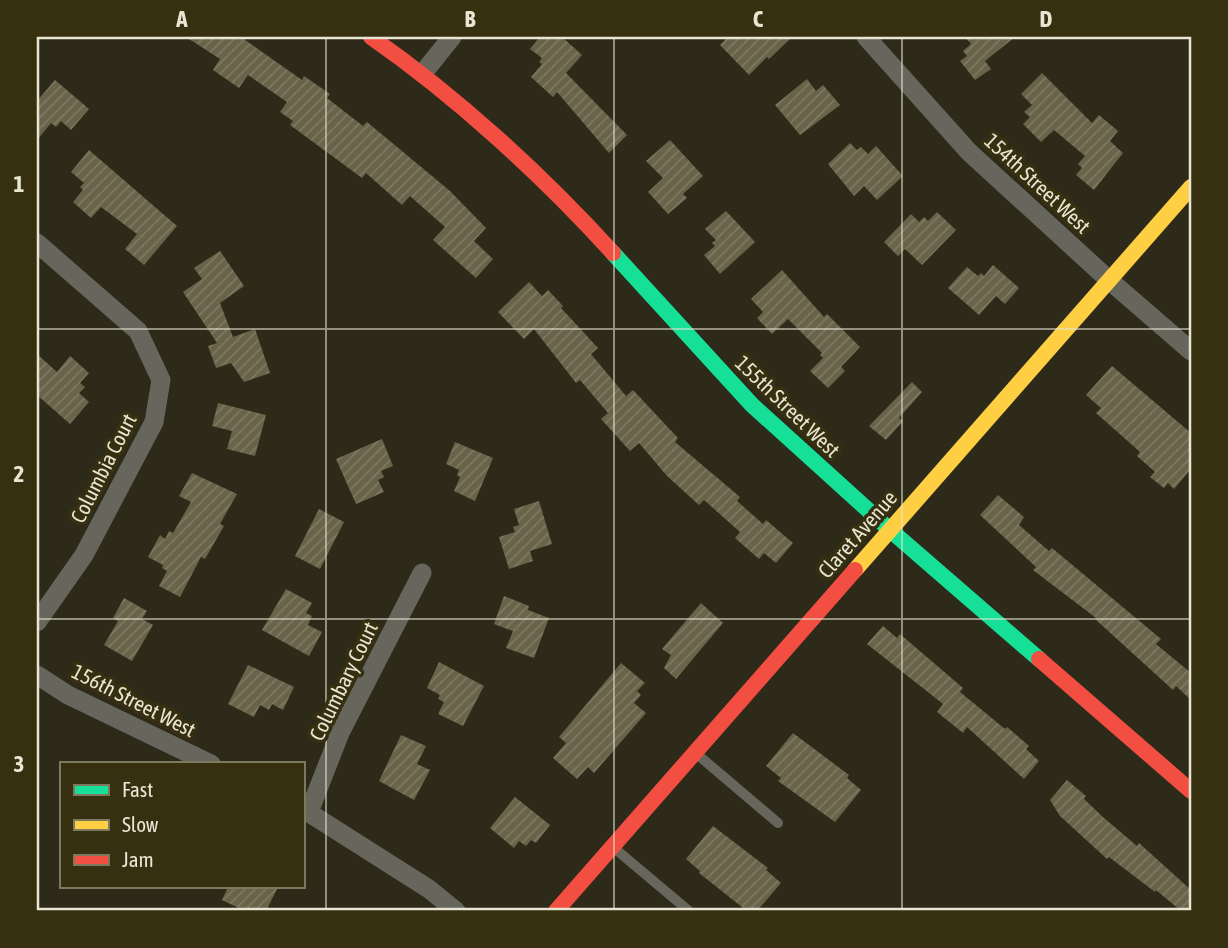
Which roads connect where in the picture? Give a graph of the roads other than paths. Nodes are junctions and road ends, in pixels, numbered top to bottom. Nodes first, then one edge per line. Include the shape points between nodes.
1 (371, 37) edge
2 (452, 37) edge
3 (866, 37) edge
4 (423, 73) junction
5 (1191, 187) edge
6 (37, 243) edge
7 (1109, 280) junction
8 (1191, 351) edge
9 (889, 529) junction
10 (422, 573) dead end
11 (37, 622) edge
12 (37, 675) edge
13 (695, 753) junction
14 (207, 762) edge
15 (1191, 791) edge
16 (306, 810) edge
17 (778, 823) dead end
18 (613, 846) junction
19 (456, 911) edge
20 (556, 911) edge
21 (689, 911) edge

1 - 4 street, 155th Street West
2 - 4 street
3 - 7 street, 154th Street West via 969,152
4 - 9 street, 155th Street West via 570,206 752,405
5 - 7 street, Claret Avenue
6 - 11 street, Columbia Court via 138,331 161,380 155,422 84,555
7 - 8 street, 154th Street West
7 - 9 street, Claret Avenue
9 - 13 street, Claret Avenue
9 - 15 street, 155th Street West
10 - 16 street, Columbary Court
12 - 14 street, 156th Street West via 68,695
13 - 17 lane
13 - 18 street, Claret Avenue
16 - 19 street
18 - 20 street, Claret Avenue
18 - 21 lane

